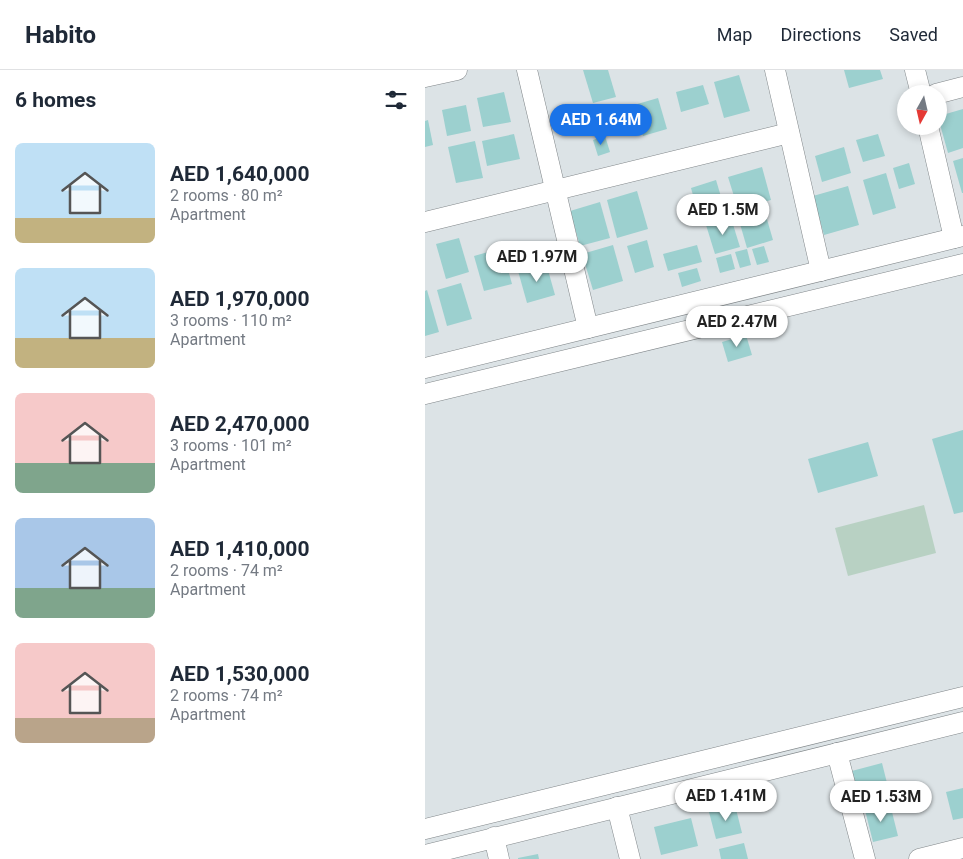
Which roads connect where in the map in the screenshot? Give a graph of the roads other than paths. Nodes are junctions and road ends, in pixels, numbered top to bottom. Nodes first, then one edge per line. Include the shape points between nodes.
1 (457, 70) edge
2 (527, 70) edge
3 (775, 70) edge
4 (915, 70) edge
5 (425, 78) edge
6 (919, 85) edge
7 (963, 87) edge
8 (947, 91) edge
9 (789, 133) junction
10 (931, 135) edge
11 (555, 190) junction
12 (425, 222) edge
13 (959, 237) edge
14 (963, 264) edge
15 (821, 271) junction
16 (588, 328) junction
17 (425, 368) edge
18 (425, 394) edge
19 (963, 696) edge
20 (963, 722) edge
21 (837, 753) junction
22 (617, 807) junction
23 (425, 829) edge
24 (495, 838) junction
25 (963, 848) edge
26 (425, 855) edge
27 (499, 859) edge
28 (630, 859) edge
29 (865, 859) edge
30 (919, 859) edge

1 - 5 street
2 - 11 street
3 - 9 street
4 - 6 street
7 - 8 street
9 - 11 street
9 - 15 street
10 - 13 street
11 - 12 street
11 - 16 street
13 - 15 street
14 - 18 street
15 - 16 street
16 - 17 street
19 - 23 street
20 - 21 street
21 - 22 street
21 - 29 street
22 - 24 street
22 - 28 street
24 - 26 street
24 - 27 street
25 - 30 street

